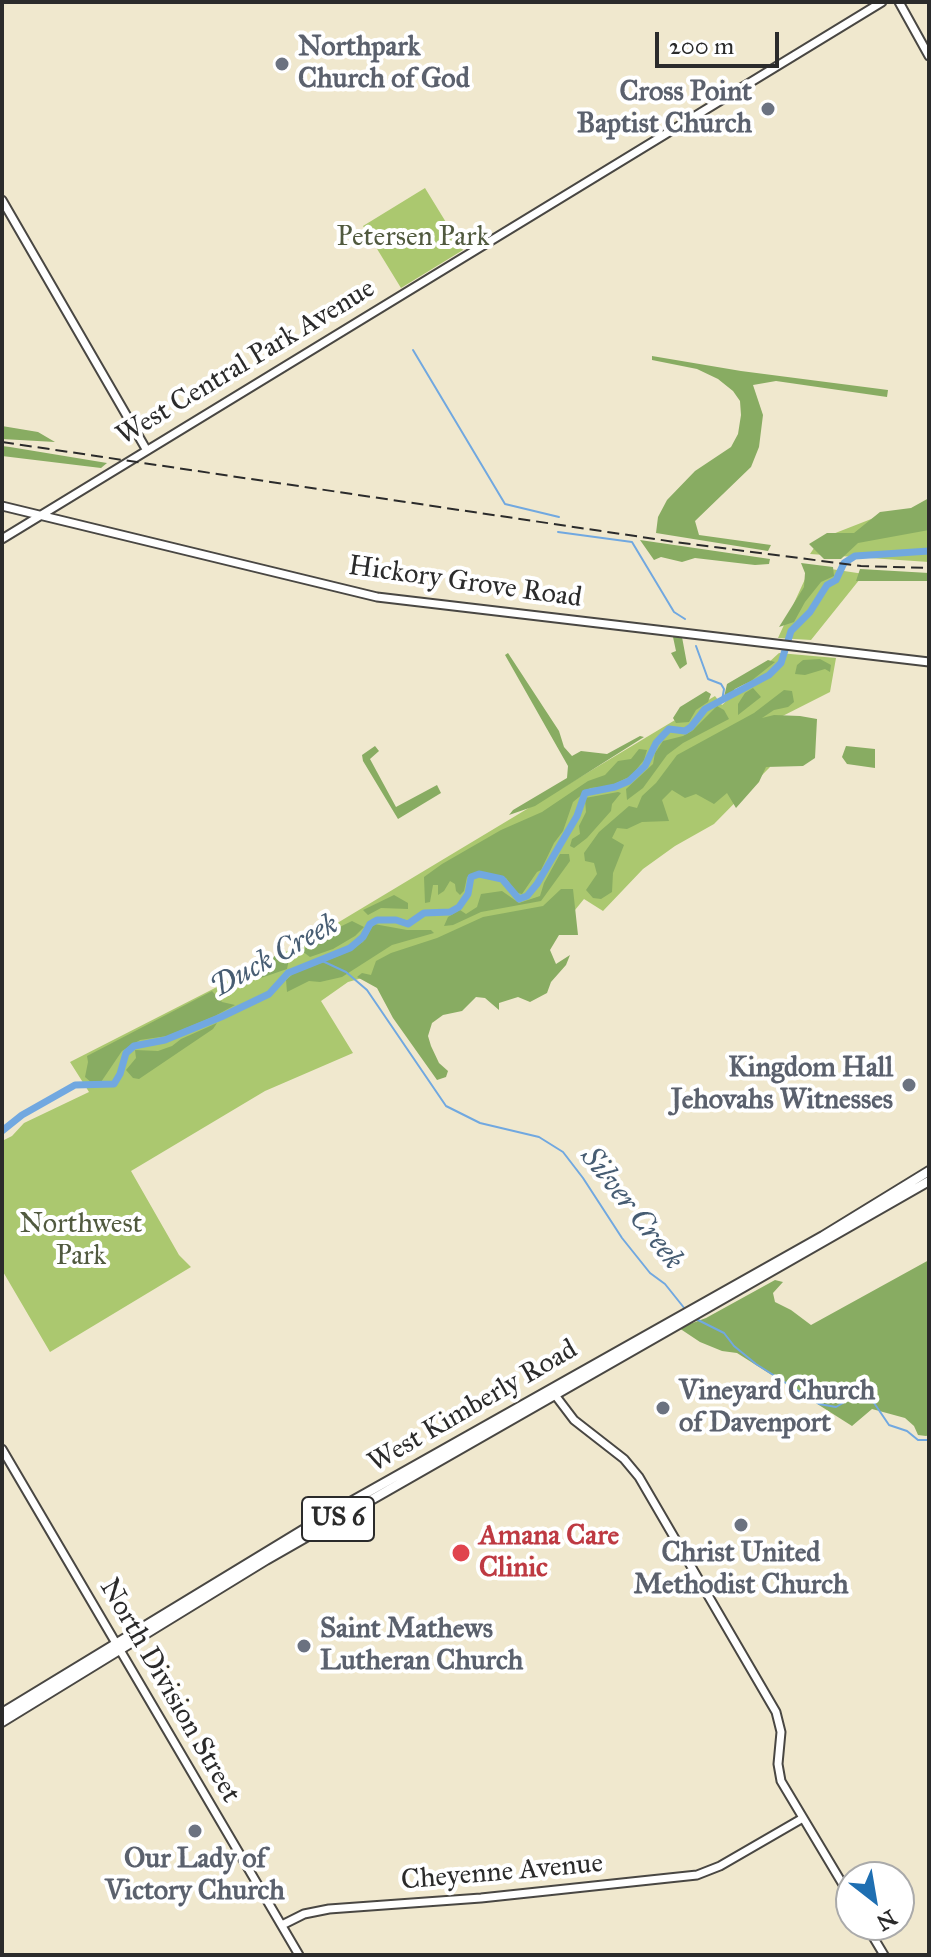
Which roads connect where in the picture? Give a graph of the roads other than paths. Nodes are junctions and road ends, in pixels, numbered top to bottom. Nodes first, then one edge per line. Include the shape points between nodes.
1 (882, 2) edge
2 (899, 2) edge
3 (929, 56) edge
4 (2, 200) edge
5 (146, 449) junction
6 (65, 501) junction
7 (2, 506) edge
8 (16, 510) junction
9 (41, 516) junction
10 (65, 522) junction
11 (18, 529) junction
12 (2, 539) edge
13 (929, 662) edge
14 (929, 1171) edge
15 (929, 1181) edge
16 (698, 1309) junction
17 (553, 1392) junction
18 (2, 1449) edge
19 (118, 1646) junction
20 (2, 1713) edge
21 (2, 1722) edge
22 (803, 1818) junction
23 (835, 1871) edge
24 (282, 1925) junction
25 (299, 1955) edge

1 - 5 street, West Central Park Avenue
2 - 3 street
4 - 5 street
5 - 6 street, West Central Park Avenue
6 - 9 street, West Central Park Avenue
6 - 10 street
7 - 8 street, Hickory Grove Road
8 - 9 street, Hickory Grove Road
8 - 11 street via 22,521
9 - 10 street, Hickory Grove Road
9 - 11 street, West Central Park Avenue
10 - 13 street, Hickory Grove Road via 377,597
11 - 12 street, West Central Park Avenue
14 - 16 main road, West Kimberly Road / US 6
15 - 16 main road, West Kimberly Road / US 6
16 - 17 main road, West Kimberly Road / US 6
17 - 19 main road, West Kimberly Road / US 6
17 - 22 street via 574,1420 639,1477 776,1712 781,1732 779,1774
18 - 19 street, North Division Street
19 - 20 main road, West Kimberly Road / US 6
19 - 21 main road, West Kimberly Road / US 6
19 - 24 street, North Division Street
22 - 23 street
22 - 24 street, Cheyenne Avenue via 697,1875 329,1909
24 - 25 street, North Division Street

